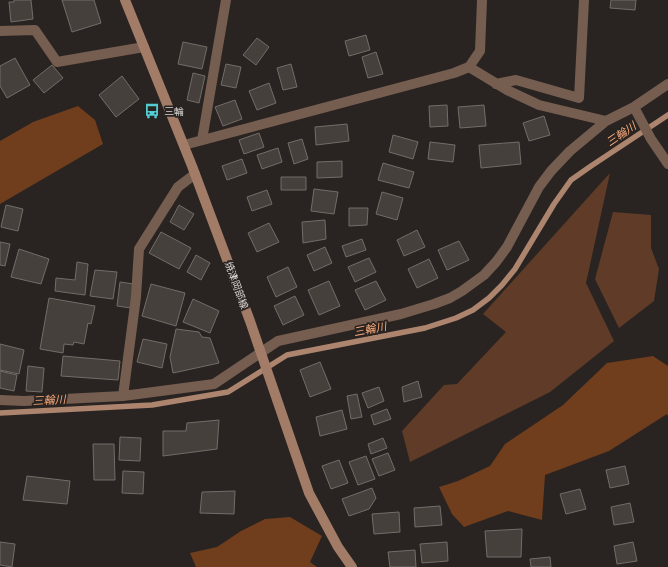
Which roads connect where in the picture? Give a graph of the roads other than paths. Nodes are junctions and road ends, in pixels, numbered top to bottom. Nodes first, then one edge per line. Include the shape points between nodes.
1 (125, 0) edge
2 (226, 0) edge
3 (482, 0) edge
4 (584, 0) edge
5 (0, 31) edge
6 (144, 47) junction
7 (469, 67) junction
8 (496, 84) junction
9 (668, 84) edge
10 (634, 107) junction
11 (606, 121) junction
12 (202, 140) junction
13 (184, 145) junction
14 (668, 164) edge
15 (195, 174) junction
16 (260, 353) junction
17 (123, 396) junction
18 (0, 400) edge
19 (352, 567) edge

1 - 6 main road, 焼津岡部線
2 - 12 street
3 - 7 street via 480,52
4 - 8 street via 579,98 516,80
5 - 6 street via 35,30 57,62
6 - 13 main road, 焼津岡部線
7 - 8 street
7 - 12 street
8 - 11 street via 539,105
9 - 10 street
10 - 11 street
10 - 14 street
11 - 16 street via 570,151 551,171 496,262 484,275 462,291 418,309 278,341
12 - 13 street
13 - 15 main road, 焼津岡部線
15 - 16 main road, 焼津岡部線
15 - 17 street via 178,187 139,249 136,297
16 - 17 street via 214,384
16 - 19 main road, 焼津岡部線 via 309,493 338,547
17 - 18 street

